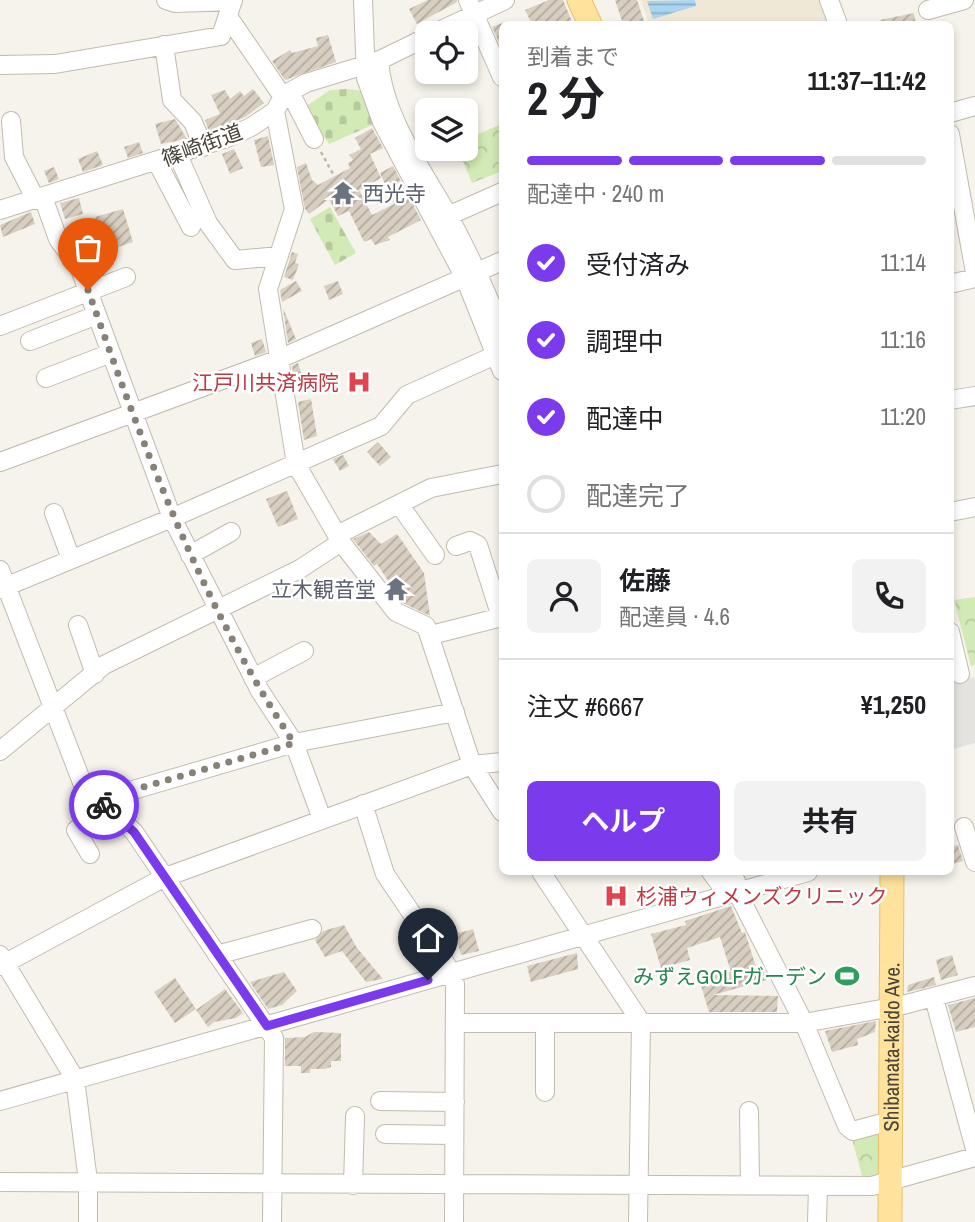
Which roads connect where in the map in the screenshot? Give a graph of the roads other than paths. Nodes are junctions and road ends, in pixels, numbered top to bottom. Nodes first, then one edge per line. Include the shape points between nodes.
1 (166, 0) edge
2 (363, 0) edge
3 (505, 0) edge
4 (579, 0) edge
5 (829, 0) edge
6 (964, 0) edge
7 (232, 6) edge
8 (471, 6) edge
9 (928, 11) edge
10 (451, 21) edge
11 (589, 21) edge
12 (837, 21) edge
13 (415, 42) edge
14 (164, 45) junction
15 (374, 61) junction
16 (0, 65) edge
17 (499, 70) edge
18 (285, 95) junction
19 (975, 106) edge
20 (275, 111) junction
21 (954, 112) edge
22 (10, 121) dead end
23 (314, 139) road end
24 (203, 147) junction
25 (954, 154) edge
26 (178, 155) junction
27 (157, 162) junction
28 (499, 193) edge
29 (962, 194) edge
30 (40, 198) junction
31 (0, 209) edge
32 (448, 216) junction
33 (191, 227) dead end
34 (279, 256) junction
35 (499, 262) edge
36 (471, 275) junction
37 (975, 276) edge
38 (126, 277) dead end
39 (954, 283) edge
40 (88, 290) junction
41 (97, 315) junction
42 (0, 326) edge
43 (499, 326) edge
44 (30, 341) dead end
45 (111, 353) junction
46 (499, 353) edge
47 (279, 359) junction
48 (46, 378) dead end
49 (975, 396) edge
50 (954, 399) edge
51 (132, 412) junction
52 (0, 462) edge
53 (296, 464) junction
54 (499, 474) edge
55 (399, 504) junction
56 (975, 507) edge
57 (954, 511) edge
58 (54, 513) dead end
59 (172, 518) junction
60 (231, 532) dead end
61 (339, 539) junction
62 (456, 546) dead end
63 (190, 555) junction
64 (436, 555) dead end
65 (71, 559) junction
66 (3, 581) edge
67 (499, 608) edge
68 (218, 611) junction
69 (499, 618) edge
70 (78, 625) dead end
71 (430, 635) junction
72 (954, 646) edge
73 (303, 650) dead end
74 (95, 674) junction
75 (962, 674) edge
76 (253, 678) junction
77 (55, 707) junction
78 (455, 712) junction
79 (294, 743) junction
80 (0, 751) edge
81 (499, 762) edge
82 (472, 765) junction
83 (104, 804) junction
84 (363, 804) junction
85 (499, 807) edge
86 (322, 819) junction
87 (963, 827) edge
88 (90, 853) dead end
89 (975, 862) edge
90 (543, 875) edge
91 (713, 875) edge
92 (732, 875) edge
93 (797, 875) edge
94 (892, 875) edge
95 (163, 878) junction
96 (737, 892) junction
97 (312, 929) dead end
98 (582, 934) junction
99 (217, 955) junction
100 (2, 961) edge
101 (451, 974) junction
102 (975, 986) edge
103 (934, 998) junction
104 (892, 1007) junction
105 (641, 1022) junction
106 (456, 1023) junction
107 (545, 1023) junction
108 (804, 1023) junction
109 (267, 1026) junction
110 (75, 1079) junction
111 (967, 1087) edge
112 (545, 1092) dead end
113 (0, 1101) edge
114 (380, 1101) dead end
115 (455, 1102) junction
116 (749, 1111) dead end
117 (355, 1116) dead end
118 (890, 1121) junction
119 (385, 1135) dead end
120 (454, 1135) junction
121 (975, 1149) edge
122 (975, 1157) edge
123 (891, 1180) junction
124 (88, 1181) junction
125 (0, 1182) edge
126 (272, 1183) junction
127 (353, 1185) junction
128 (455, 1185) junction
129 (750, 1185) junction
130 (638, 1186) junction
131 (818, 1187) junction
132 (88, 1222) edge
133 (272, 1222) edge
134 (454, 1222) edge
135 (638, 1222) edge
136 (817, 1222) edge
137 (890, 1222) edge

1 - 7 street
2 - 15 street
3 - 8 street
4 - 11 main road
5 - 12 street
6 - 9 street
7 - 14 street via 221,36
7 - 18 street
8 - 10 street
8 - 17 street
13 - 15 street
14 - 16 street via 55,64
14 - 24 street via 172,100 193,122
15 - 18 street via 306,83
15 - 32 street via 395,119
15 - 36 street via 366,78 382,122
18 - 20 street, 篠崎街道
18 - 23 street via 295,103
19 - 21 street
20 - 24 street, 篠崎街道 via 251,127
20 - 34 street via 294,208
22 - 30 street via 14,157
24 - 26 street, 篠崎街道
25 - 29 street
26 - 27 street, 篠崎街道
26 - 34 street via 208,223 235,260
27 - 30 street, 篠崎街道
27 - 33 street
28 - 32 street
29 - 37 street
30 - 31 street, 篠崎街道
30 - 40 street
32 - 36 street
34 - 47 street via 268,289
35 - 36 street
36 - 43 street
36 - 46 street
36 - 47 street
37 - 39 street
38 - 40 street
40 - 41 street
40 - 42 street
41 - 44 street
41 - 45 street
45 - 48 street
45 - 51 street
46 - 53 street via 407,395 382,426
47 - 51 street
47 - 53 street
49 - 50 street
51 - 52 street
51 - 59 street
53 - 59 street
53 - 61 street
54 - 55 street via 452,482
55 - 61 street
55 - 64 street
56 - 57 street
58 - 65 street
59 - 63 street
59 - 65 street
60 - 63 street
61 - 68 street via 300,569
61 - 71 street via 396,612 426,626
62 - 67 street via 470,541 478,545
63 - 68 street
65 - 66 street
66 - 77 street
68 - 74 street via 104,665
68 - 76 street
69 - 71 street
70 - 74 street
71 - 78 street
72 - 75 street
73 - 76 street
74 - 77 street
76 - 79 street
77 - 80 street
77 - 83 street via 83,785
78 - 79 street
78 - 82 street
79 - 83 street
79 - 86 street
81 - 82 street
82 - 84 street
82 - 85 street
83 - 88 street via 76,830
83 - 95 street via 134,832
84 - 86 street
84 - 101 street via 385,874
86 - 95 street
87 - 89 street
90 - 98 street
91 - 96 street
92 - 96 street
93 - 96 street
94 - 104 main road, Shibamata-kaido Ave.
95 - 99 street
95 - 100 street
96 - 98 street
96 - 108 street
97 - 99 street
98 - 101 street
98 - 105 street
99 - 109 street
100 - 110 street
101 - 106 street
101 - 109 street
102 - 103 street
103 - 104 street
103 - 111 street
104 - 108 street
104 - 118 main road, Shibamata-kaido Ave.
105 - 107 street
105 - 108 street
105 - 130 street
106 - 107 street
106 - 115 street
107 - 112 street
108 - 118 street via 847,1126 853,1130
109 - 110 street
109 - 126 street via 274,1038
110 - 113 street
110 - 124 street
111 - 121 street
114 - 115 street
115 - 120 street
116 - 129 street
117 - 127 street
118 - 123 main road, Shibamata-kaido Ave.
119 - 120 street
120 - 128 street
122 - 123 street
123 - 131 street via 872,1186
123 - 137 main road, Shibamata-kaido Ave.
124 - 125 street
124 - 126 street
124 - 132 street
126 - 127 street
126 - 133 street
127 - 128 street
128 - 130 street
128 - 134 street
129 - 130 street
129 - 131 street
130 - 135 street
131 - 136 street

